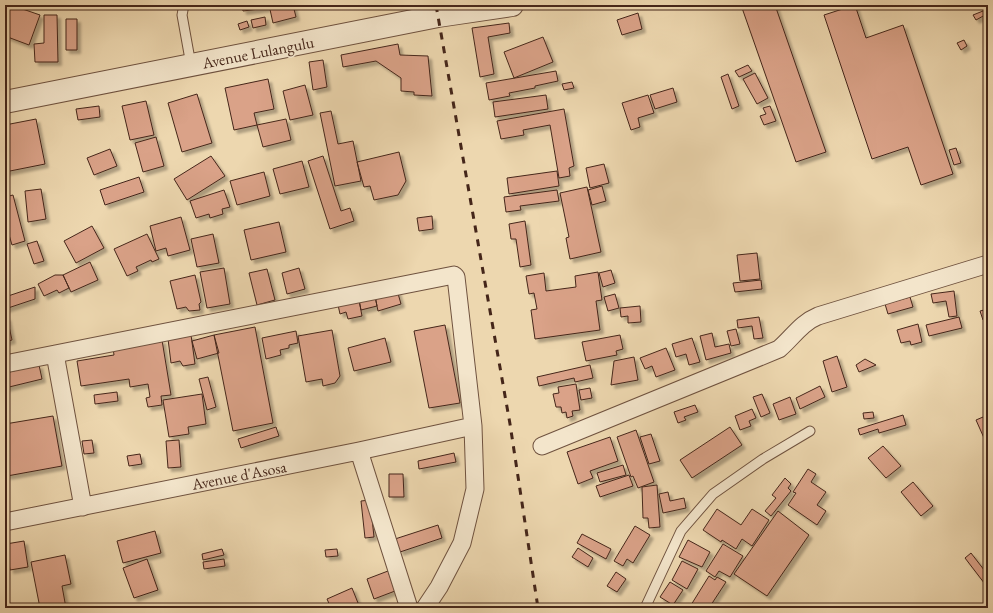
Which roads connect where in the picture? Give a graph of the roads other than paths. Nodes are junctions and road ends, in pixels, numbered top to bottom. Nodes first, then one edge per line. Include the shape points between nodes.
1 (184, 5) edge
2 (512, 5) edge
3 (489, 7) edge
4 (191, 65) junction
5 (5, 102) edge
6 (988, 264) edge
7 (55, 354) junction
8 (5, 364) edge
9 (472, 426) junction
10 (810, 431) dead end
11 (542, 446) dead end
12 (359, 451) junction
13 (83, 507) junction
14 (5, 522) edge
15 (409, 608) edge
16 (425, 608) edge
17 (645, 608) edge

1 - 4 lane via 182,15
2 - 3 street, Avenue Lulangulu
3 - 4 street, Avenue Lulangulu
4 - 5 street, Avenue Lulangulu
6 - 11 street via 808,320 779,349
7 - 8 street
7 - 9 street via 454,275
7 - 13 street
9 - 12 street, Avenue d'Asosa
9 - 16 street via 475,489 462,543 439,588
10 - 17 lane via 763,459 713,494 681,531
12 - 13 street, Avenue d'Asosa
12 - 15 street
13 - 14 street, Avenue d'Asosa

